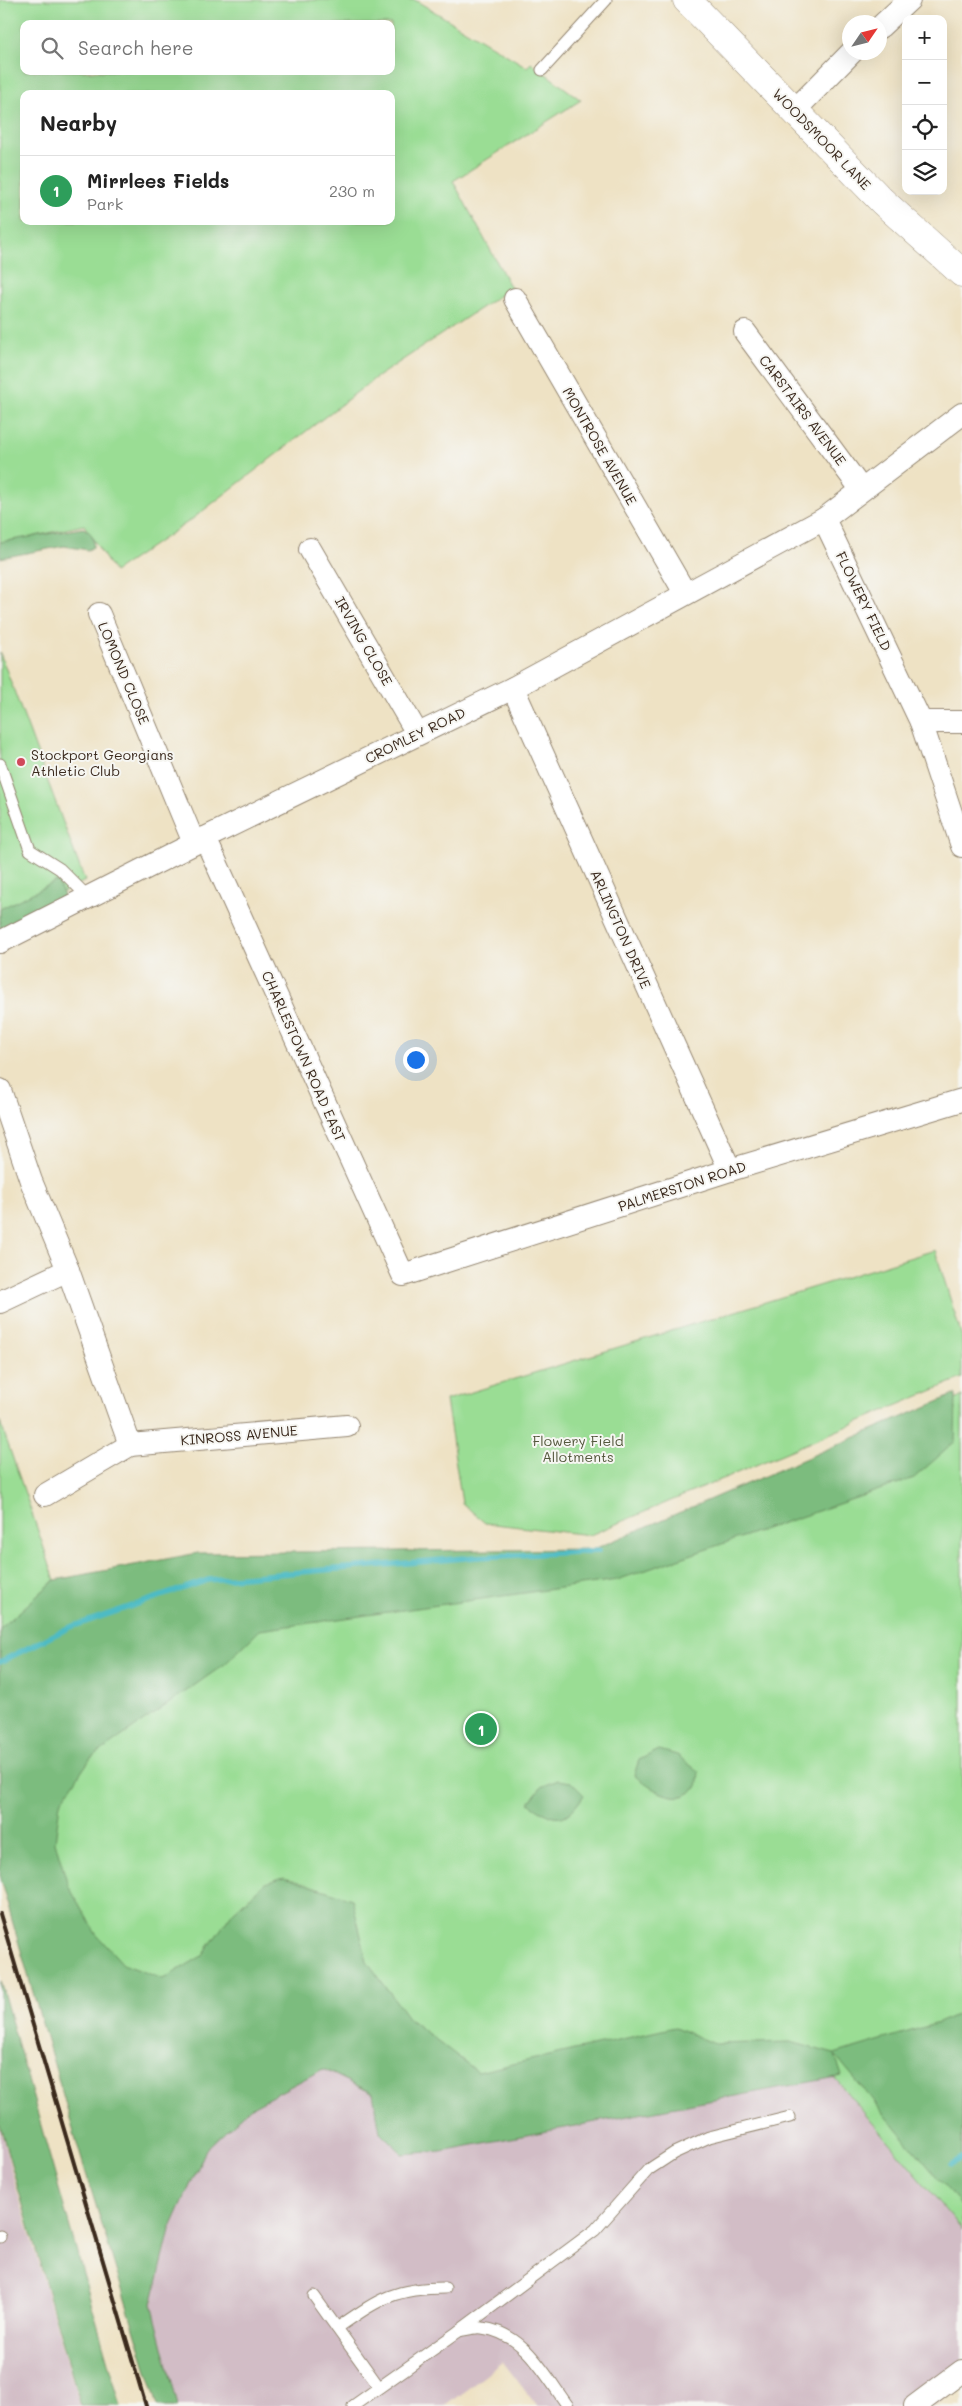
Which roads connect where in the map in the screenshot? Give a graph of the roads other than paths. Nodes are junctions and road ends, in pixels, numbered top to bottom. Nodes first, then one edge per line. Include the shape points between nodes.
1 (606, 0) edge
2 (687, 0) edge
3 (909, 0) edge
4 (887, 20) edge
5 (844, 60) edge
6 (542, 70) dead end
7 (794, 111) junction
8 (962, 273) edge
9 (515, 299) dead end
10 (745, 332) dead end
11 (962, 414) edge
12 (861, 489) junction
13 (824, 519) junction
14 (310, 549) dead end
15 (685, 593) junction
16 (99, 614) dead end
17 (513, 688) junction
18 (921, 722) junction
19 (962, 722) edge
20 (417, 733) junction
21 (0, 764) edge
22 (200, 841) junction
23 (962, 846) edge
24 (88, 897) junction
25 (0, 942) edge
26 (1, 1096) edge
27 (962, 1100) edge
28 (730, 1170) junction
29 (68, 1270) junction
30 (403, 1275) joint
31 (0, 1302) edge
32 (347, 1426) dead end
33 (130, 1445) junction
34 (45, 1495) dead end
35 (790, 2116) dead end
36 (445, 2288) dead end
37 (314, 2296) dead end
38 (337, 2328) junction
39 (459, 2331) junction
40 (962, 2372) edge
41 (379, 2387) junction
42 (353, 2406) edge
43 (568, 2406) edge
44 (915, 2406) edge

1 - 6 lane
2 - 7 street, WOODSMOOR LANE
3 - 4 street
5 - 7 street
7 - 8 street, WOODSMOOR LANE via 882,201
9 - 15 street, MONTROSE AVENUE
10 - 12 street, CARSTAIRS AVENUE
11 - 12 street
12 - 13 street
13 - 15 street, CROMLEY ROAD
13 - 18 street, FLOWERY FIELD
14 - 20 street, IRVING CLOSE
15 - 17 street, CROMLEY ROAD
16 - 22 street, LOMOND CLOSE
17 - 20 street, CROMLEY ROAD
17 - 28 street, ARLINGTON DRIVE
18 - 19 street
18 - 23 street, FLOWERY FIELD
20 - 22 street, CROMLEY ROAD
21 - 24 lane via 30,850 60,869
22 - 24 street, CROMLEY ROAD
22 - 30 street, CHARLESTOWN ROAD EAST
24 - 25 street, CROMLEY ROAD
26 - 29 street
27 - 28 street, PALMERSTON ROAD
28 - 30 street, PALMERSTON ROAD
29 - 31 street
29 - 33 street
32 - 33 street, KINROSS AVENUE
33 - 34 street, KINROSS AVENUE
35 - 39 lane via 709,2137 674,2153 648,2170 595,2230
36 - 38 lane via 411,2289 377,2301
37 - 38 lane
38 - 41 lane
39 - 41 lane
39 - 43 lane via 481,2328 499,2332 518,2342
40 - 44 street
41 - 42 lane

